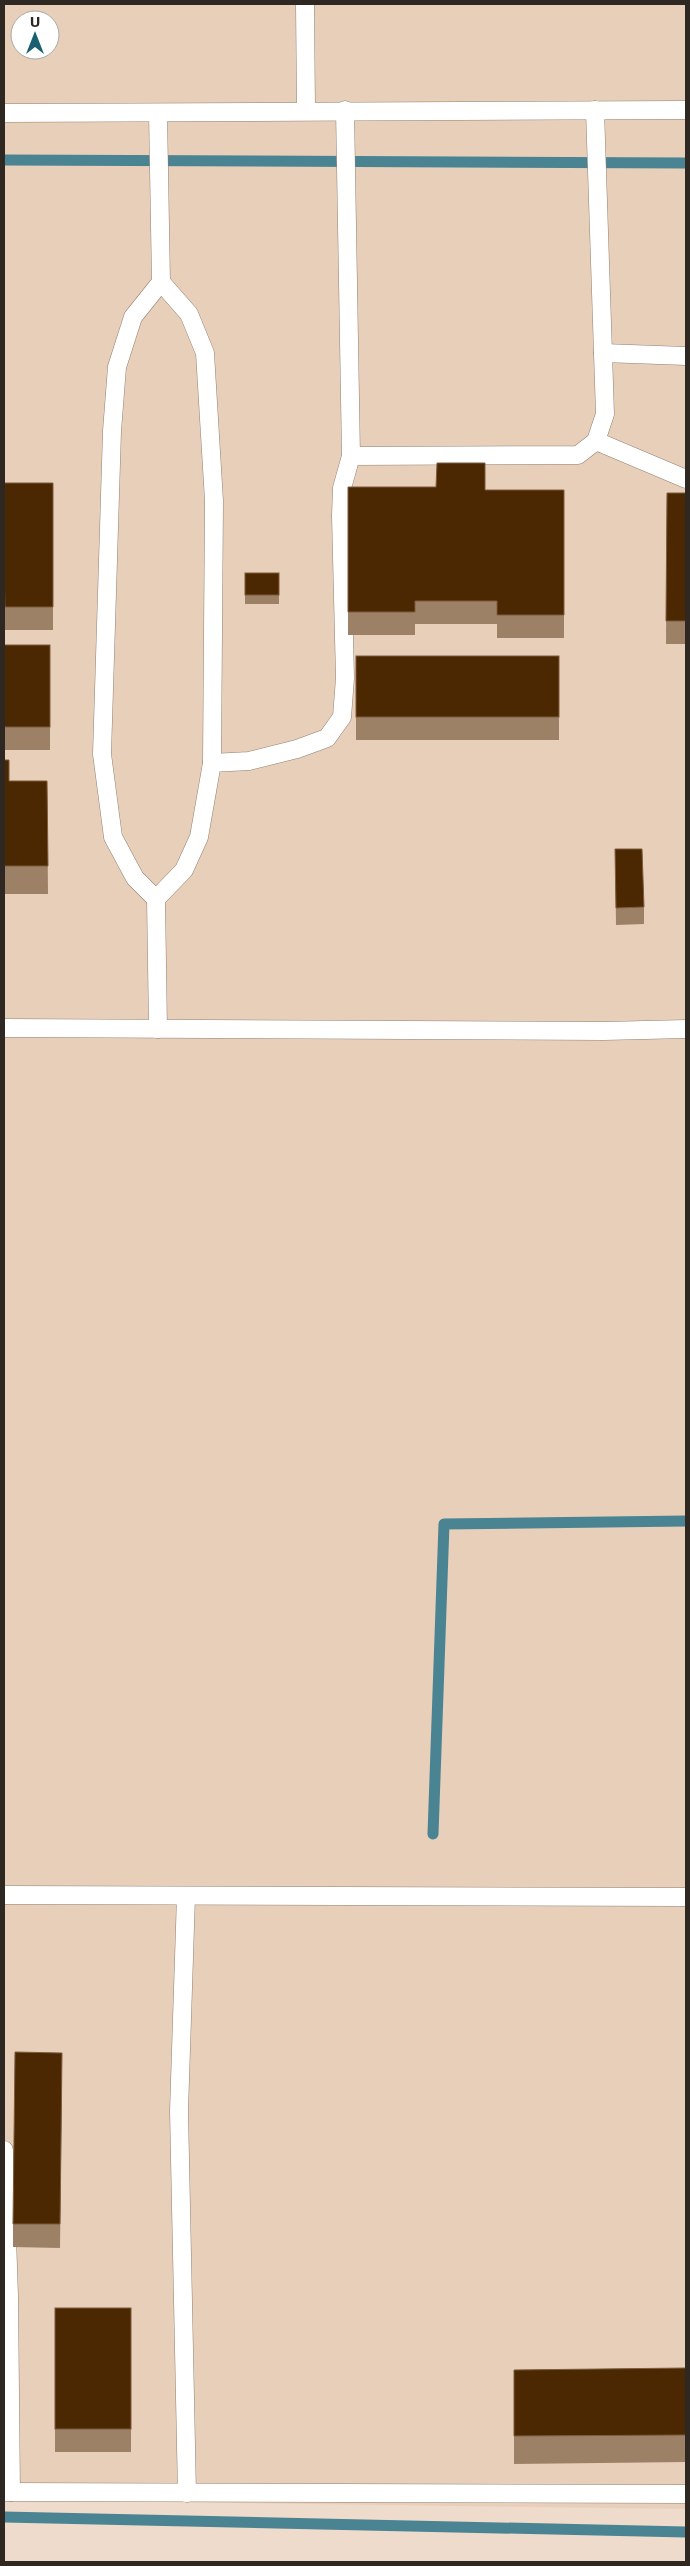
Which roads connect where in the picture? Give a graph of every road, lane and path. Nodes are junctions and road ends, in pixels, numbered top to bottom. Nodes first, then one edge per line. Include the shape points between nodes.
1 (305, 4) edge
2 (306, 110) junction
3 (345, 110) junction
4 (595, 110) junction
5 (686, 110) edge
6 (4, 113) edge
7 (158, 114) junction
8 (161, 282) junction
9 (603, 353) junction
10 (686, 356) edge
11 (596, 441) junction
12 (351, 456) junction
13 (686, 479) edge
14 (212, 763) junction
15 (156, 899) junction
16 (4, 1028) edge
17 (158, 1029) junction
18 (686, 1029) edge
19 (4, 1895) edge
20 (186, 1896) junction
21 (686, 1897) edge
22 (4, 2150) edge
23 (7, 2492) edge
24 (187, 2493) junction
25 (686, 2494) edge

1 - 2 lane
2 - 3 lane
2 - 7 lane
3 - 4 lane
3 - 12 lane
4 - 5 lane
4 - 9 lane
6 - 7 lane
7 - 8 lane
8 - 14 lane via 189,314 205,353 214,501
8 - 15 lane via 133,317 117,366 102,754 113,837 135,878
9 - 10 lane
9 - 11 lane via 606,414
11 - 12 lane via 578,455
11 - 13 lane
12 - 14 lane via 342,488 341,516 345,678 342,717 327,738 297,749 250,761
14 - 15 lane via 199,837 184,870
15 - 17 lane
16 - 17 lane
17 - 18 lane
19 - 20 lane
20 - 21 lane
20 - 24 lane via 180,2111
22 - 23 lane via 9,2296
23 - 24 lane
24 - 25 lane

